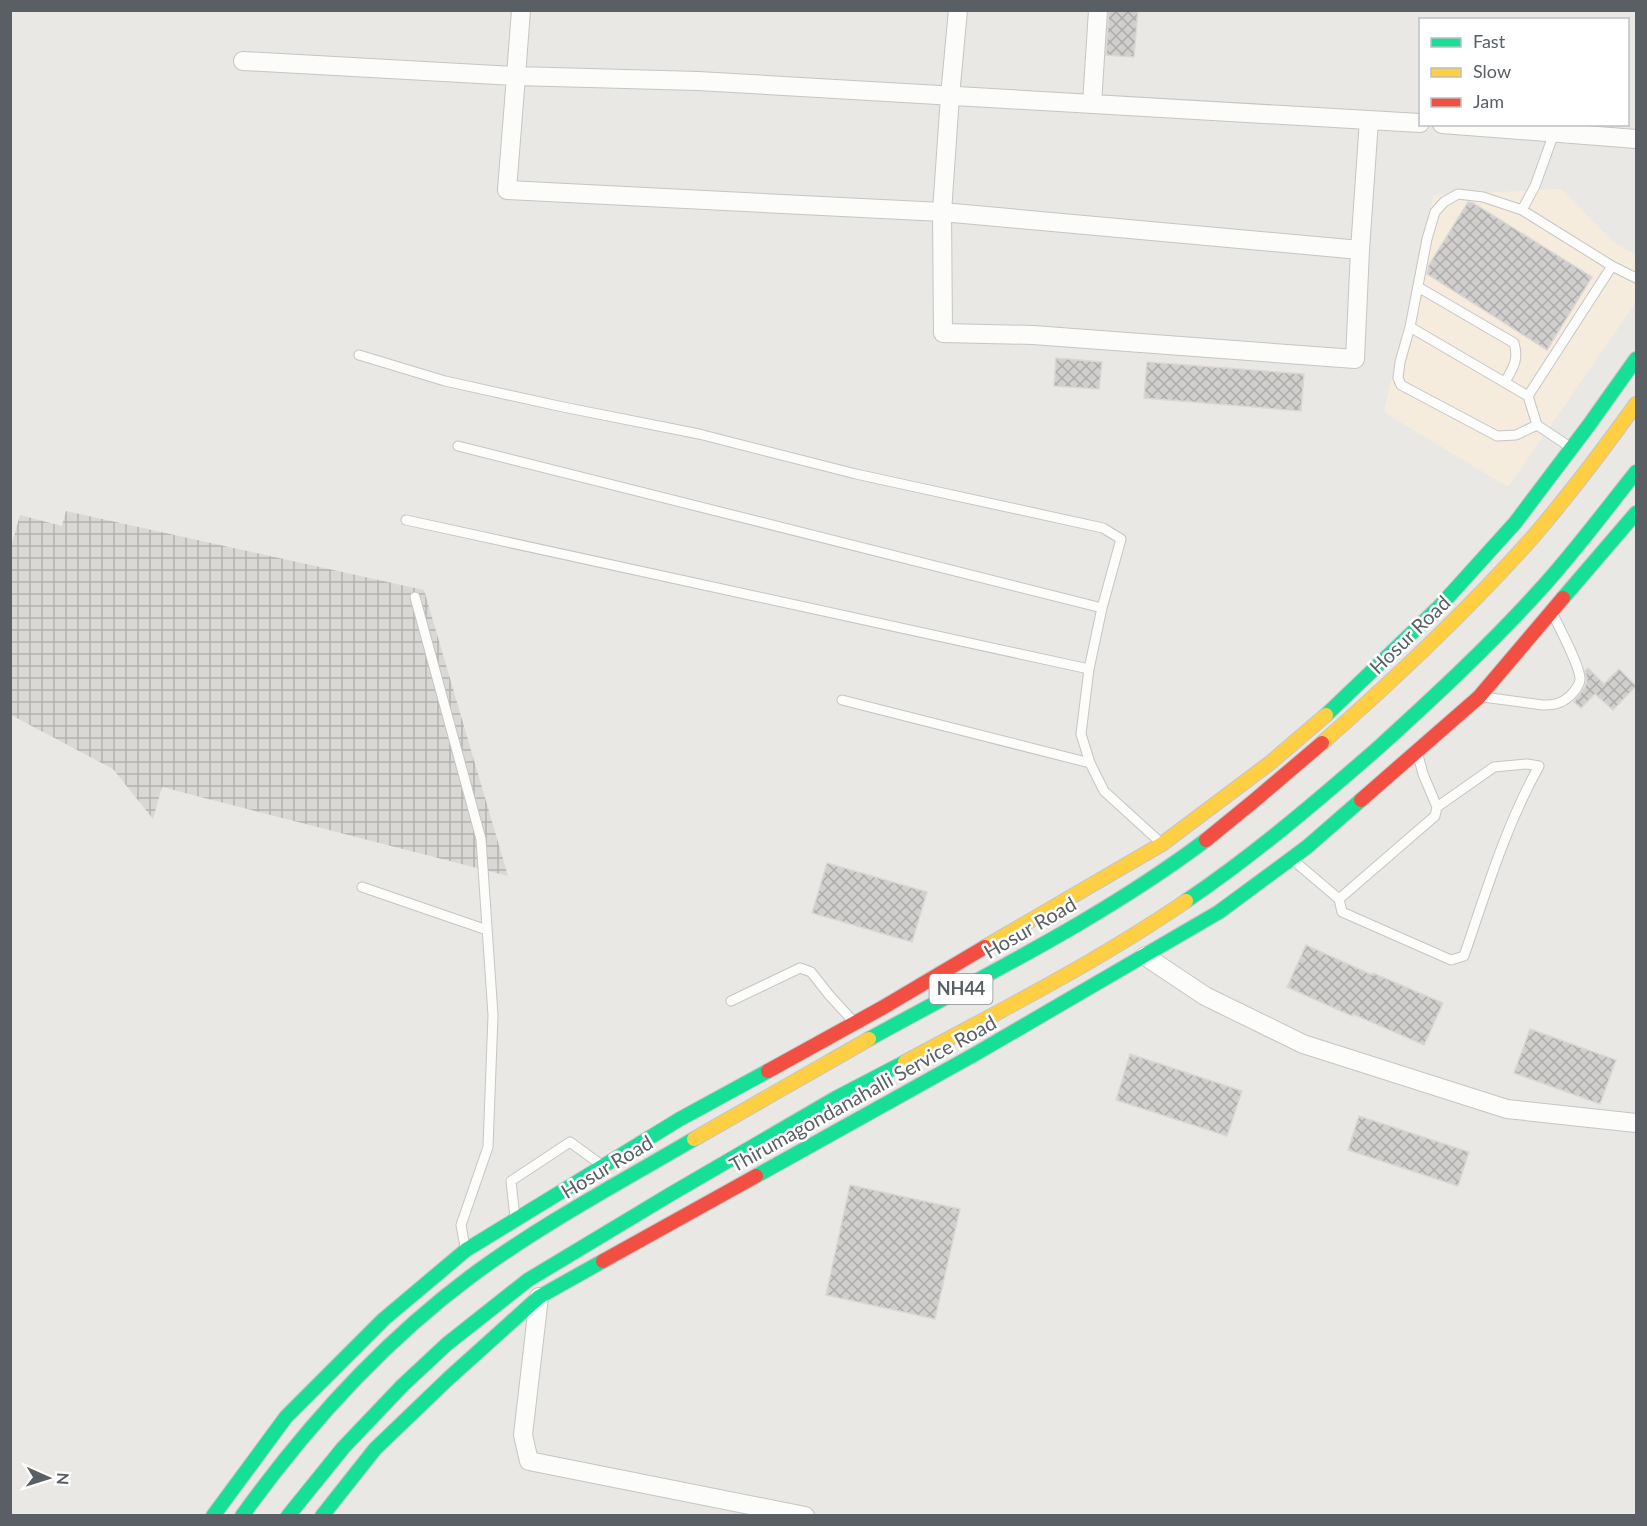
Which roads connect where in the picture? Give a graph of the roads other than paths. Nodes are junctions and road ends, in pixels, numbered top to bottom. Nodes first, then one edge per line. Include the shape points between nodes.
1 (521, 10) edge
2 (958, 10) edge
3 (1098, 10) edge
4 (243, 61) dead end
5 (516, 75) junction
6 (950, 96) junction
7 (1092, 104) junction
8 (1369, 120) junction
9 (1419, 123) edge
10 (1467, 126) edge
11 (1554, 133) junction
12 (1636, 139) edge
13 (1522, 210) junction
14 (942, 212) junction
15 (1360, 250) junction
16 (1612, 267) junction
17 (1636, 278) edge
18 (1418, 287) junction
19 (1410, 327) junction
20 (359, 355) dead end
21 (1636, 359) edge
22 (1505, 382) junction
23 (1528, 396) junction
24 (1636, 404) edge
25 (1537, 425) junction
26 (458, 446) dead end
27 (1572, 448) junction
28 (1636, 472) edge
29 (406, 520) dead end
30 (1634, 520) edge
31 (416, 597) dead end
32 (1102, 608) junction
33 (1552, 612) junction
34 (1089, 669) junction
35 (1479, 697) junction
36 (842, 700) dead end
37 (1417, 750) junction
38 (1090, 763) junction
39 (1437, 807) junction
40 (1162, 844) junction
41 (1291, 859) junction
42 (362, 887) dead end
43 (1339, 899) junction
44 (487, 930) junction
45 (1144, 956) junction
46 (731, 1001) dead end
47 (855, 1022) junction
48 (1636, 1123) edge
49 (603, 1166) junction
50 (516, 1220) junction
51 (466, 1250) junction
52 (539, 1297) junction
53 (213, 1515) edge
54 (242, 1515) edge
55 (288, 1515) edge
56 (322, 1515) edge
57 (805, 1515) edge

1 - 5 street
2 - 6 street
3 - 7 street
4 - 5 street
5 - 6 street
5 - 14 street via 507,190
6 - 7 street
6 - 14 street
7 - 8 street
8 - 9 street
8 - 15 street
10 - 11 street
11 - 12 street
11 - 13 lane
13 - 16 lane
13 - 18 lane via 1483,197 1458,194 1444,201 1435,212 1427,238
14 - 15 street
14 - 15 street via 943,333 1033,335 1355,359
16 - 17 lane
16 - 23 lane
18 - 19 lane
18 - 22 lane via 1514,343 1515,364
19 - 22 lane
19 - 25 lane via 1400,362 1401,386 1497,436 1516,435
20 - 32 lane via 445,381 699,434 856,474 1104,528 1121,539
21 - 27 main road
22 - 23 lane
23 - 25 lane
24 - 54 main road, Hosur Road / NH44 via 1567,496 1494,580 1368,703 1229,822 1124,897 727,1119 549,1224 471,1277 397,1338 323,1414
25 - 27 lane
26 - 32 lane
27 - 40 main road via 1515,524 1440,606 1270,763
28 - 55 main road, NH44 via 1559,569 1430,701 1329,791 1224,875 1043,989 836,1098 528,1280 447,1344 403,1385 343,1448
29 - 34 lane
30 - 33 main road, Thirumagondanahalli Service Road
31 - 44 lane via 481,839
32 - 34 lane
33 - 35 main road, Thirumagondanahalli Service Road
33 - 35 lane via 1578,669 1580,683 1574,692 1553,705
34 - 38 lane via 1081,734
35 - 37 main road, Thirumagondanahalli Service Road
36 - 38 lane
37 - 39 lane
37 - 41 main road, Thirumagondanahalli Service Road
38 - 40 lane via 1104,791
39 - 43 lane via 1435,816
39 - 43 lane via 1494,767 1539,766 1499,855 1464,956 1451,960 1342,912
40 - 47 main road
41 - 43 lane
41 - 45 main road, Thirumagondanahalli Service Road via 1219,912
42 - 44 lane
44 - 51 lane via 493,1016 488,1147 461,1225
45 - 48 street via 1205,996 1303,1044 1507,1109
45 - 52 main road, Thirumagondanahalli Service Road
46 - 47 lane via 800,969 811,972
47 - 49 main road
49 - 50 main road
49 - 50 lane via 570,1142 511,1181
50 - 51 main road
51 - 53 main road via 384,1320 286,1417
52 - 56 main road, Thirumagondanahalli Service Road via 375,1449
52 - 57 street via 523,1435 529,1461

